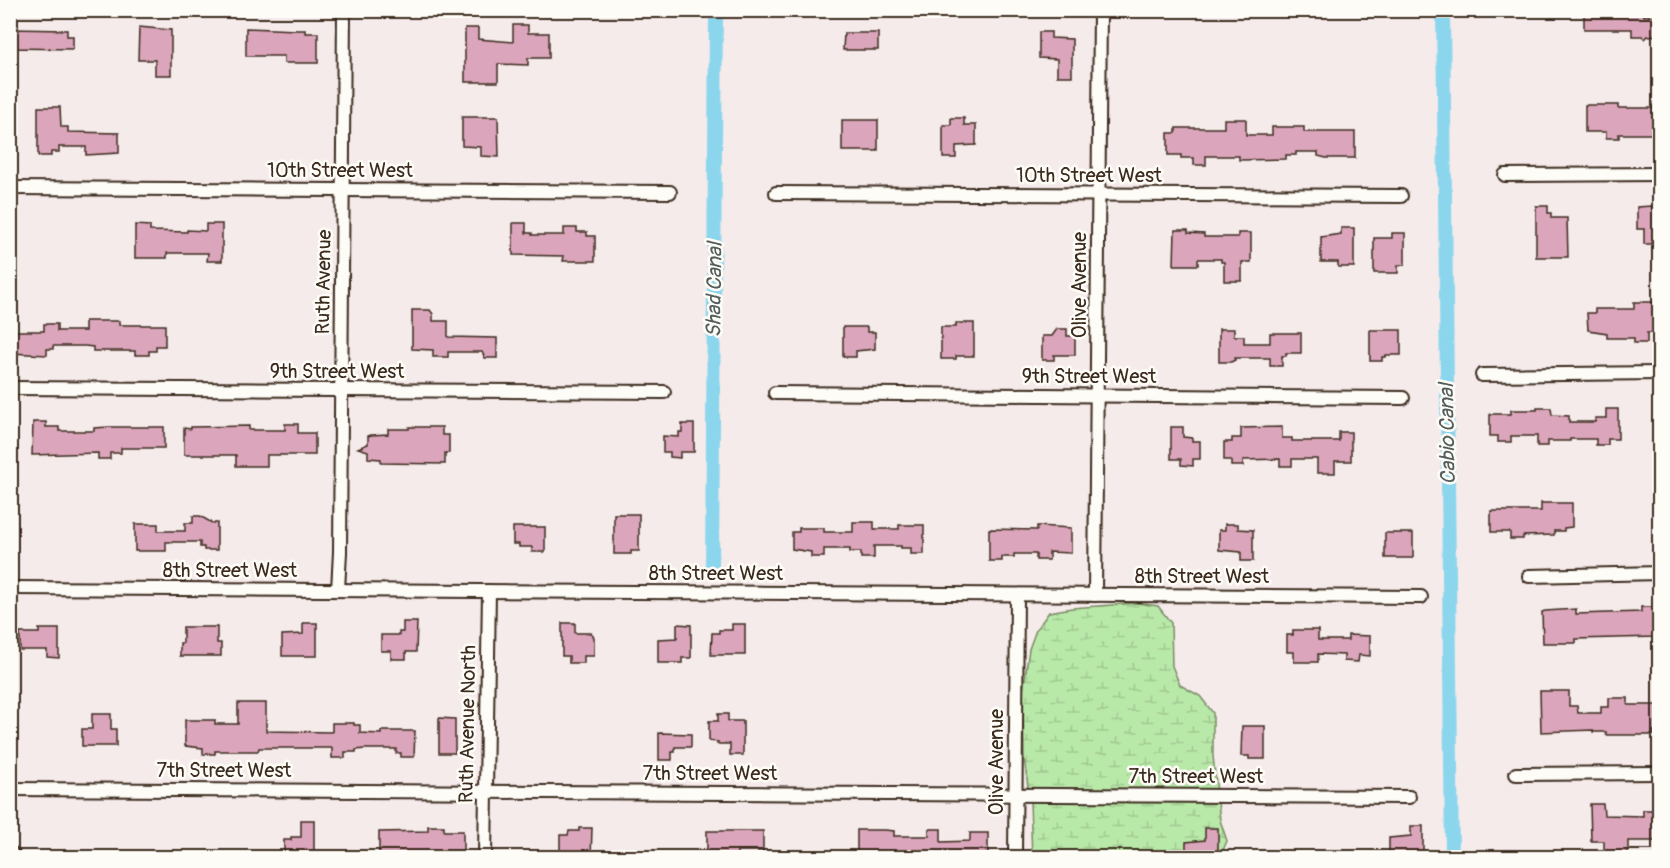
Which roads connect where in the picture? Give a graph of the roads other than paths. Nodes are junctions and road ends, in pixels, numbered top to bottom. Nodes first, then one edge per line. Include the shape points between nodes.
1 (344, 10) edge
2 (1100, 10) edge
3 (1659, 174) edge
4 (1505, 175) dead end
5 (10, 188) edge
6 (343, 189) junction
7 (670, 192) dead end
8 (776, 193) dead end
9 (1099, 194) junction
10 (1401, 196) dead end
11 (1659, 373) edge
12 (1482, 375) dead end
13 (10, 388) edge
14 (342, 390) junction
15 (664, 392) dead end
16 (775, 393) dead end
17 (1097, 395) junction
18 (1403, 398) dead end
19 (1659, 573) edge
20 (1529, 576) dead end
21 (10, 588) edge
22 (338, 590) junction
23 (489, 591) junction
24 (1017, 595) junction
25 (1095, 595) junction
26 (1421, 597) dead end
27 (1659, 773) edge
28 (1516, 774) dead end
29 (10, 789) edge
30 (486, 791) junction
31 (1015, 795) junction
32 (1409, 797) dead end
33 (484, 858) edge
34 (1015, 858) edge

1 - 6 street, Ruth Avenue
2 - 9 street, Olive Avenue
3 - 4 street
5 - 6 street, 10th Street West
6 - 7 street, 10th Street West
6 - 14 street, Ruth Avenue
8 - 9 street, 10th Street West
9 - 10 street, 10th Street West
9 - 17 street, Olive Avenue
11 - 12 street
13 - 14 street, 9th Street West
14 - 15 street, 9th Street West
14 - 22 street, Ruth Avenue
16 - 17 street, 9th Street West
17 - 18 street, 9th Street West
17 - 25 street, Olive Avenue
19 - 20 street
21 - 22 street, 8th Street West
22 - 23 street, 8th Street West
23 - 24 street, 8th Street West
23 - 30 street, Ruth Avenue North
24 - 25 street, 8th Street West
24 - 31 street, Olive Avenue
25 - 26 street, 8th Street West
27 - 28 street
29 - 30 street, 7th Street West
30 - 31 street, 7th Street West
30 - 33 street, Ruth Avenue North
31 - 32 street, 7th Street West
31 - 34 street, Olive Avenue

